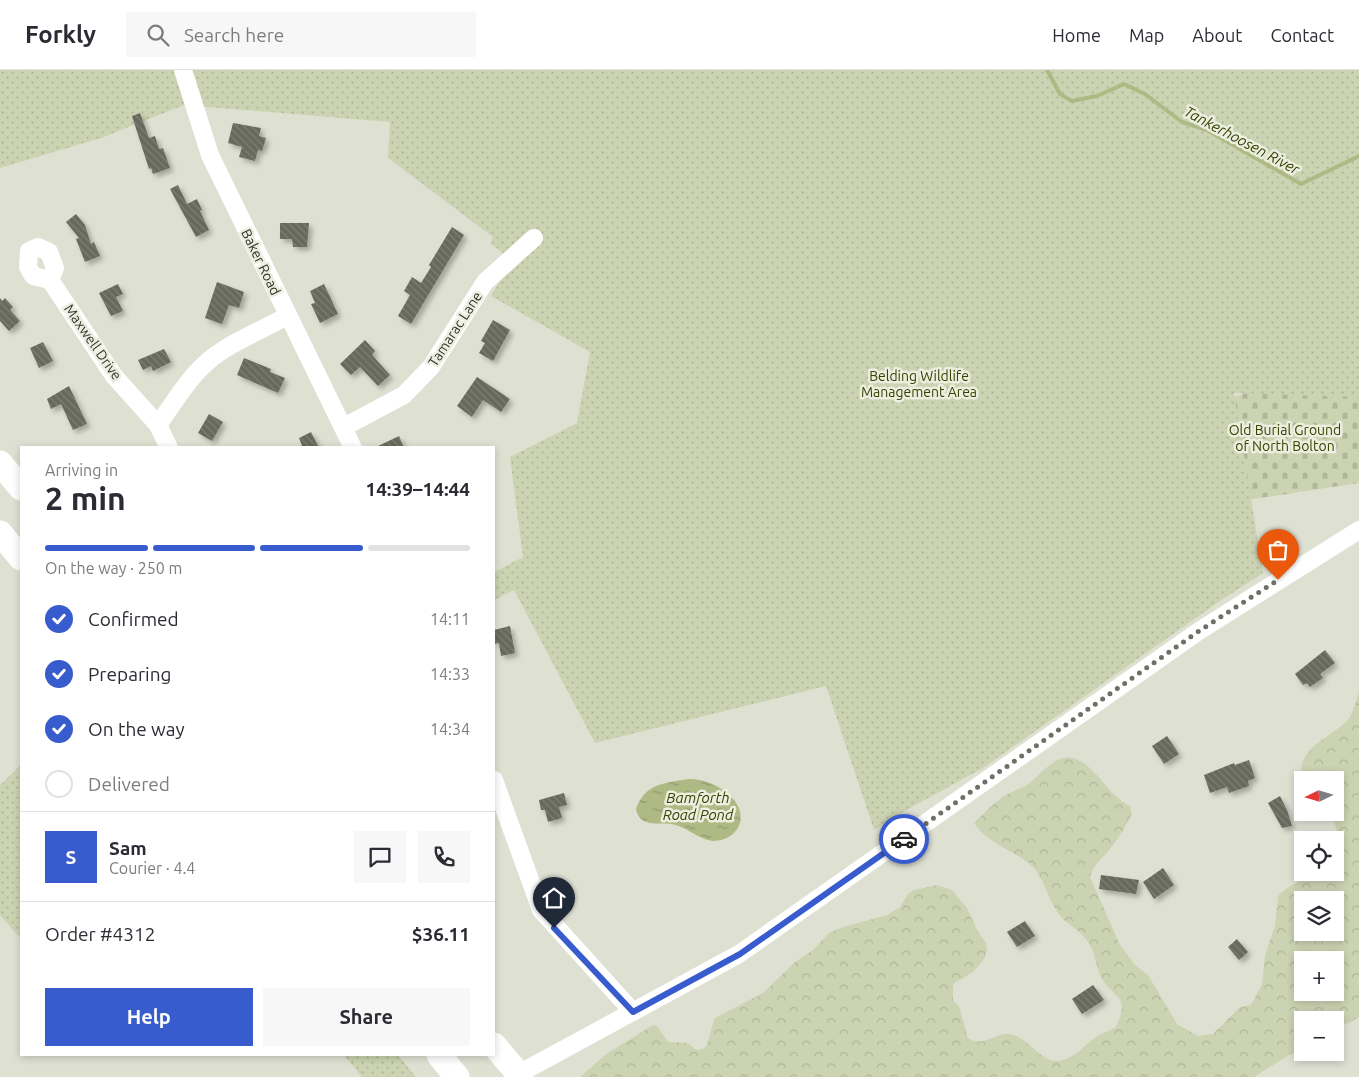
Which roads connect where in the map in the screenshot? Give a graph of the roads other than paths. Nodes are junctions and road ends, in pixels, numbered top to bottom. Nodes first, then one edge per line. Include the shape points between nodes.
1 (183, 70) edge
2 (534, 238) dead end
3 (50, 280) dead end
4 (287, 316) junction
5 (158, 425) junction
6 (344, 427) junction
7 (168, 446) edge
8 (352, 446) edge
9 (0, 463) edge
10 (20, 487) edge
11 (1359, 530) edge
12 (0, 533) edge
13 (20, 557) edge
14 (495, 783) edge
15 (633, 1012) junction
16 (495, 1046) edge
17 (440, 1056) edge
18 (457, 1077) edge
19 (513, 1077) edge
20 (521, 1077) edge

1 - 4 street, Baker Road via 210,155
2 - 6 street, Tamarac Lane via 486,282 431,367 404,395
3 - 5 street, Maxwell Drive via 114,376
4 - 5 street via 206,363 188,382
4 - 6 street, Baker Road
5 - 7 street, Maxwell Drive
6 - 8 street, Baker Road
9 - 10 highway
11 - 15 street via 1199,631 740,954
12 - 13 highway
14 - 15 street via 541,910
15 - 19 street
16 - 20 highway
17 - 18 highway

